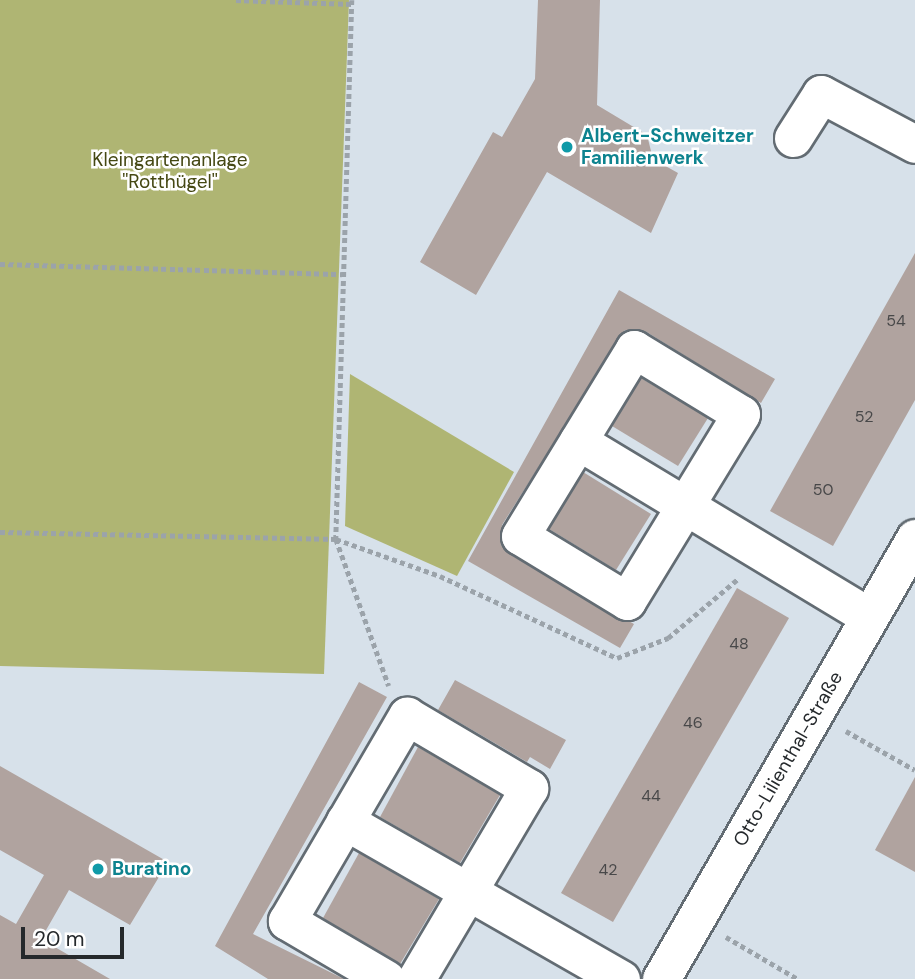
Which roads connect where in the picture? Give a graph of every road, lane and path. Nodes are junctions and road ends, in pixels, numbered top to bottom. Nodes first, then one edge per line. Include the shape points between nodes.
1 (236, 0) edge
2 (352, 2) edge
3 (793, 138) dead end
4 (915, 144) edge
5 (0, 264) edge
6 (342, 274) junction
7 (578, 441) junction
8 (685, 506) junction
9 (0, 532) edge
10 (915, 538) edge
11 (336, 539) junction
12 (868, 616) junction
13 (816, 715) junction
14 (407, 716) junction
15 (915, 770) edge
16 (345, 821) junction
17 (468, 891) junction
18 (694, 919) junction
19 (386, 979) edge
20 (416, 979) edge
21 (621, 979) edge
22 (661, 979) edge
23 (798, 979) edge

1 - 2 path
2 - 6 path
3 - 4 street via 821,94
5 - 6 path
6 - 11 path
7 - 8 street
7 - 8 street via 634,349 741,414
7 - 8 street via 520,536 627,601
8 - 12 street
9 - 11 path
10 - 12 street, Otto-Lilienthal-Straße
11 - 14 path via 392,696
12 - 13 street, Otto-Lilienthal-Straße
13 - 15 path
13 - 18 street, Otto-Lilienthal-Straße
14 - 16 street
14 - 17 street via 529,788
16 - 17 street
16 - 19 street via 286,920
17 - 20 street
17 - 21 street
18 - 22 street, Otto-Lilienthal-Straße
18 - 23 path

